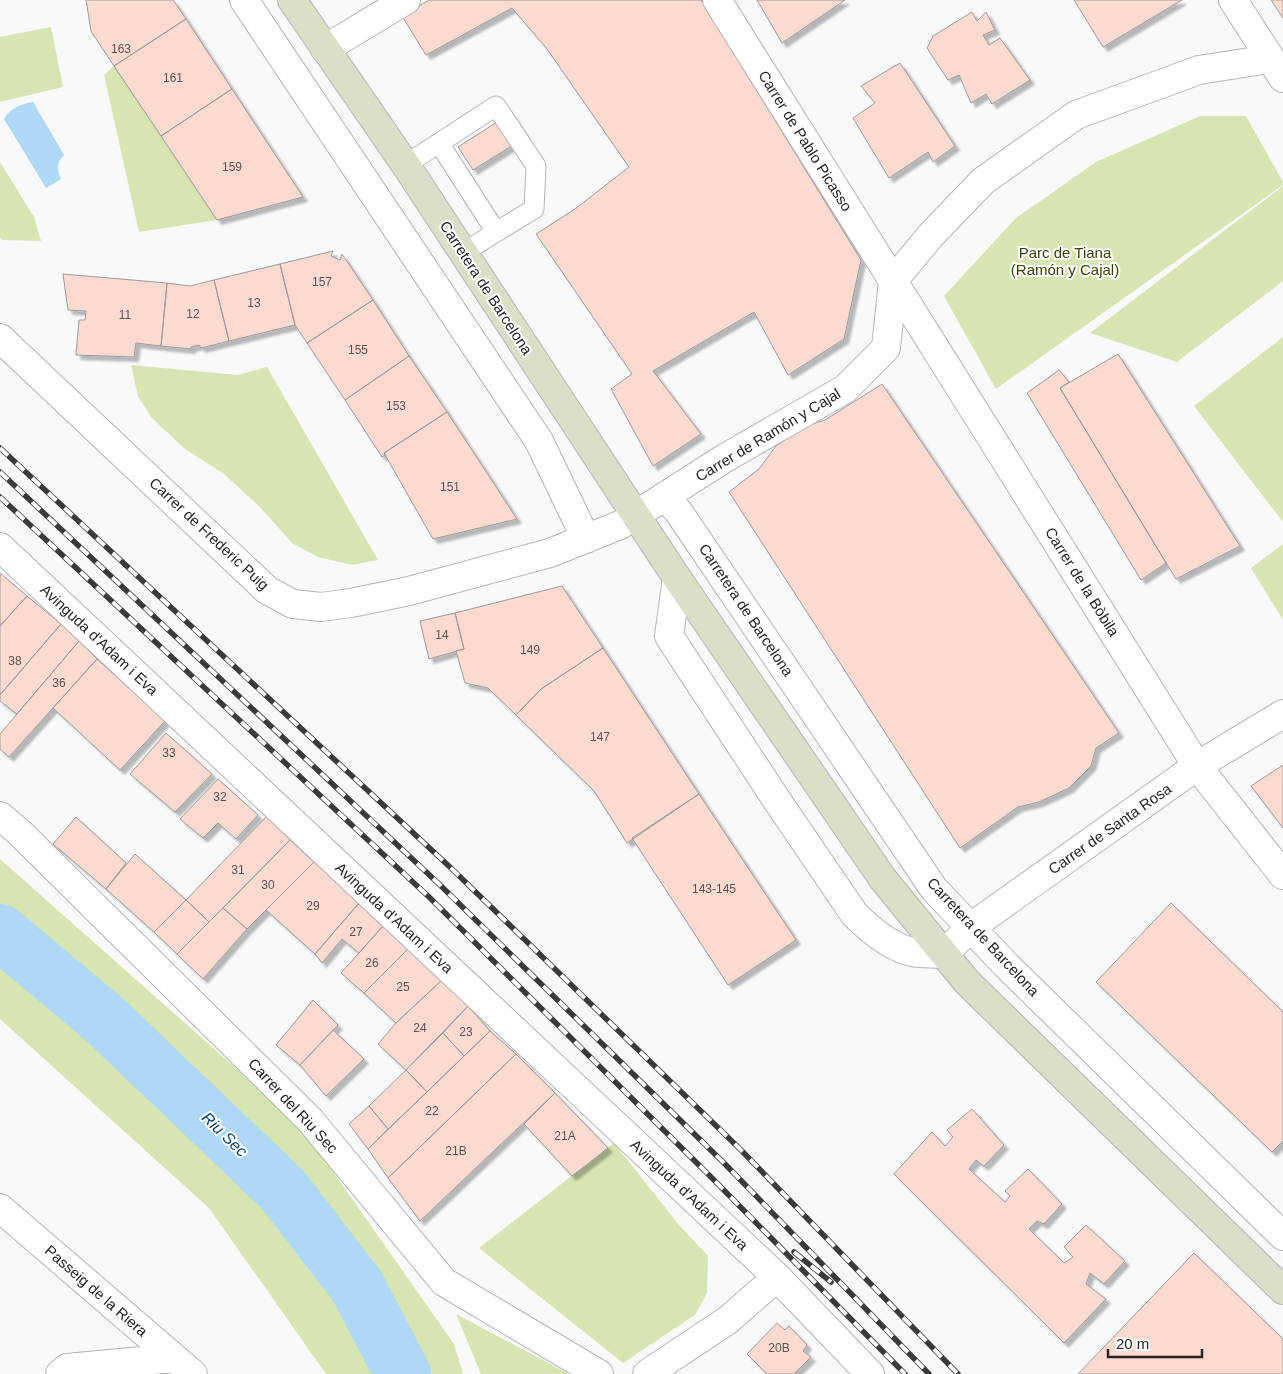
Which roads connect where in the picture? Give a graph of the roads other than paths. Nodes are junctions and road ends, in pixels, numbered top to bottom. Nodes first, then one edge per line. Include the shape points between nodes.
1 (244, 0) edge
2 (292, 0) edge
3 (406, 0) edge
4 (717, 0) edge
5 (1233, 0) edge
6 (325, 50) junction
7 (1276, 69) edge
8 (439, 144) junction
9 (407, 168) junction
10 (496, 232) junction
11 (463, 253) junction
12 (893, 281) junction
13 (0, 338) edge
14 (665, 497) junction
15 (636, 516) junction
16 (586, 539) junction
17 (0, 547) edge
18 (677, 578) junction
19 (1283, 714) edge
20 (1198, 766) junction
21 (0, 816) edge
22 (1283, 875) edge
23 (971, 927) junction
24 (944, 954) junction
25 (0, 1208) edge
26 (1283, 1236) edge
27 (782, 1283) junction
28 (1283, 1290) edge
29 (183, 1366) edge
30 (60, 1374) edge
31 (599, 1374) edge
32 (647, 1374) edge
33 (870, 1374) edge

1 - 16 street via 539,441
2 - 6 main road, Carretera de Barcelona
3 - 6 street
4 - 12 street, Carrer de Pablo Picasso
5 - 7 street
6 - 9 main road, Carretera de Barcelona
7 - 12 street via 1199,70 1076,115 983,181 931,235
8 - 9 lane
8 - 10 lane
8 - 10 lane via 496,106 536,166 534,210
9 - 11 main road, Carretera de Barcelona
10 - 11 lane
11 - 15 main road, Carretera de Barcelona
12 - 14 street, Carrer de Ramón y Cajal via 886,348 845,389 725,458
12 - 20 street, Carrer de la Bòbila
13 - 16 street, Carrer de Frederic Puig via 267,590 294,604 321,607 409,591 532,558
14 - 15 street, Carrer de Ramón y Cajal
14 - 23 street, Carretera de Barcelona via 678,511 934,889
15 - 16 street, Carrer de Frederic Puig
15 - 18 main road, Carretera de Barcelona
17 - 27 street, Avinguda d'Adam i Eva
18 - 24 main road, Carretera de Barcelona via 883,879
18 - 24 street via 669,636 855,915 872,931 911,952
19 - 20 street, Carrer de Santa Rosa
20 - 22 street, Carrer de la Bòbila
20 - 23 street, Carrer de Santa Rosa
21 - 31 street, Carrer del Riu Sec via 310,1120 444,1282
23 - 24 street, Carrer de Santa Rosa
23 - 26 street, Carretera de Barcelona
24 - 28 main road, Carretera de Barcelona via 973,988
25 - 29 street, Passeig de la Riera
27 - 32 street
27 - 33 street, Avinguda d'Adam i Eva
29 - 30 street via 67,1368

